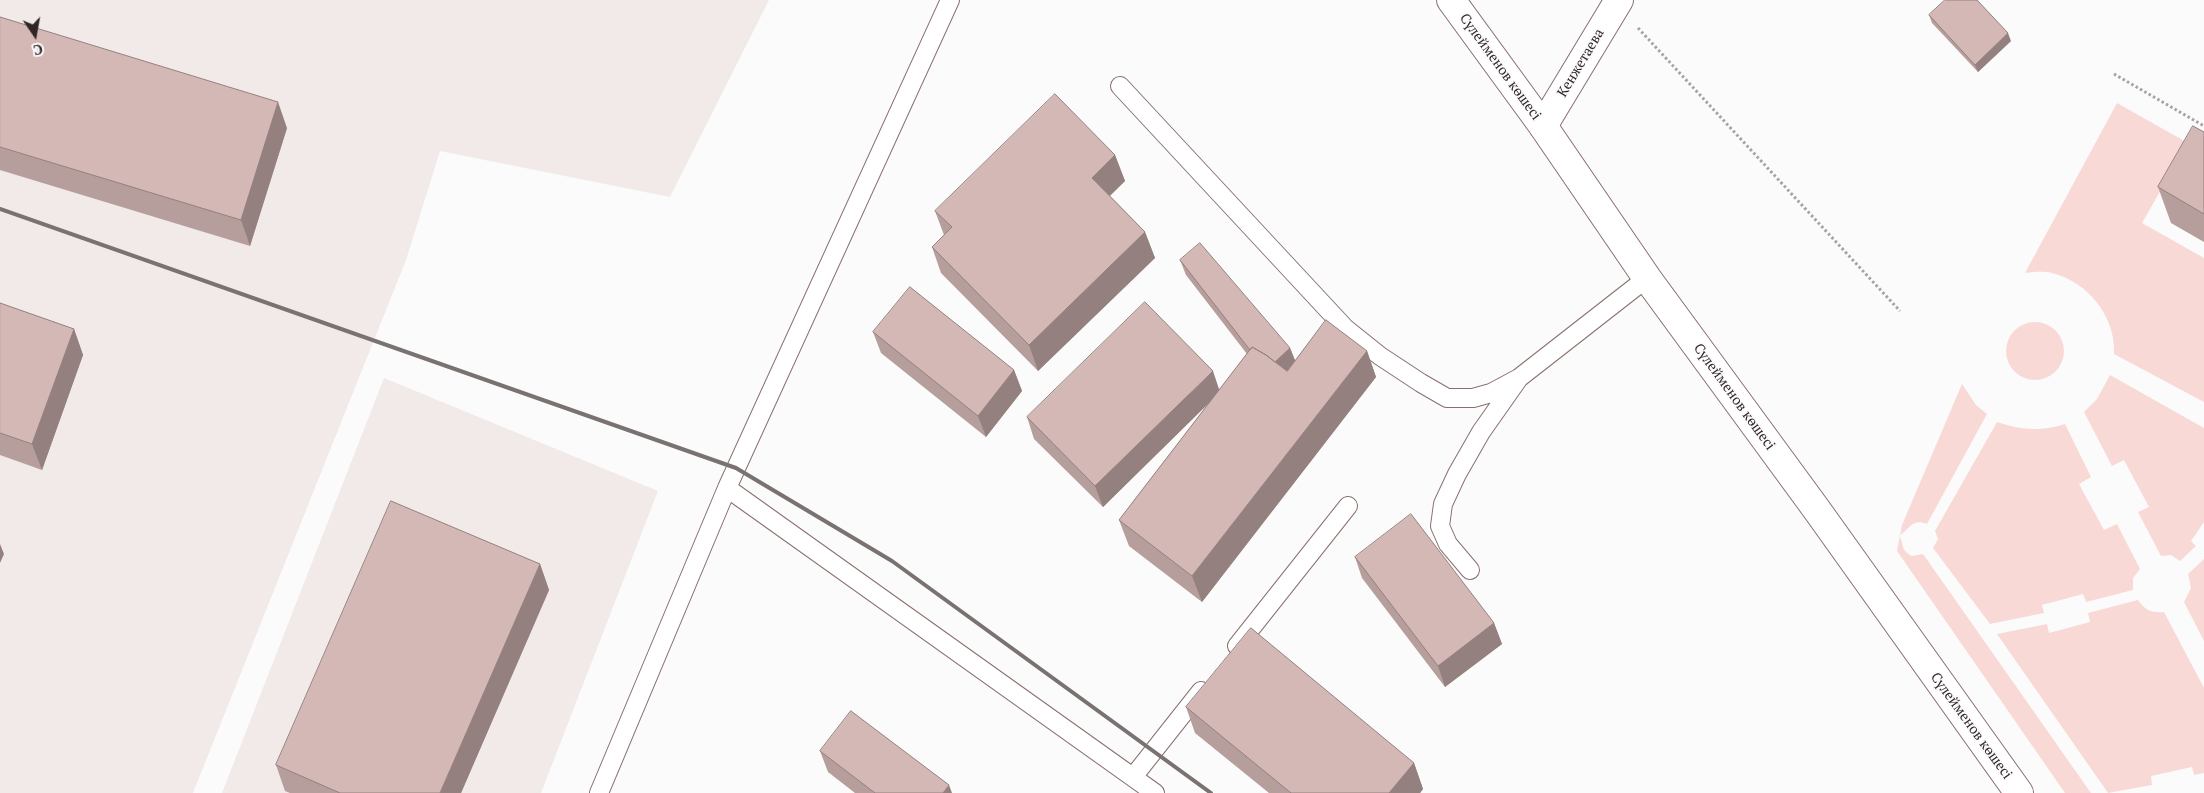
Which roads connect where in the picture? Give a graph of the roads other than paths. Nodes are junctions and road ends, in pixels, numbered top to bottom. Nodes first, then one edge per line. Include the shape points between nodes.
1 (950, 0) edge
2 (1451, 0) edge
3 (1618, 2) edge
4 (1120, 86) dead end
5 (1543, 126) junction
6 (1647, 278) junction
7 (1519, 378) junction
8 (727, 488) junction
9 (1348, 506) dead end
10 (1470, 570) dead end
11 (1226, 659) edge
12 (1214, 675) edge
13 (1133, 777) junction
14 (599, 793) edge
15 (1155, 793) edge
16 (2019, 793) edge

1 - 8 lane
2 - 5 street, Сүлейменов көшесі
3 - 5 street, Кенжетаева
4 - 7 lane via 1345,328 1380,356 1447,398 1473,398 1491,393
5 - 6 street, Сүлейменов көшесі
6 - 7 lane
6 - 16 street, Сүлейменов көшесі
7 - 10 lane via 1481,432 1443,504 1440,526 1448,544
8 - 13 lane
8 - 14 lane
9 - 11 lane
12 - 13 lane
13 - 15 lane

